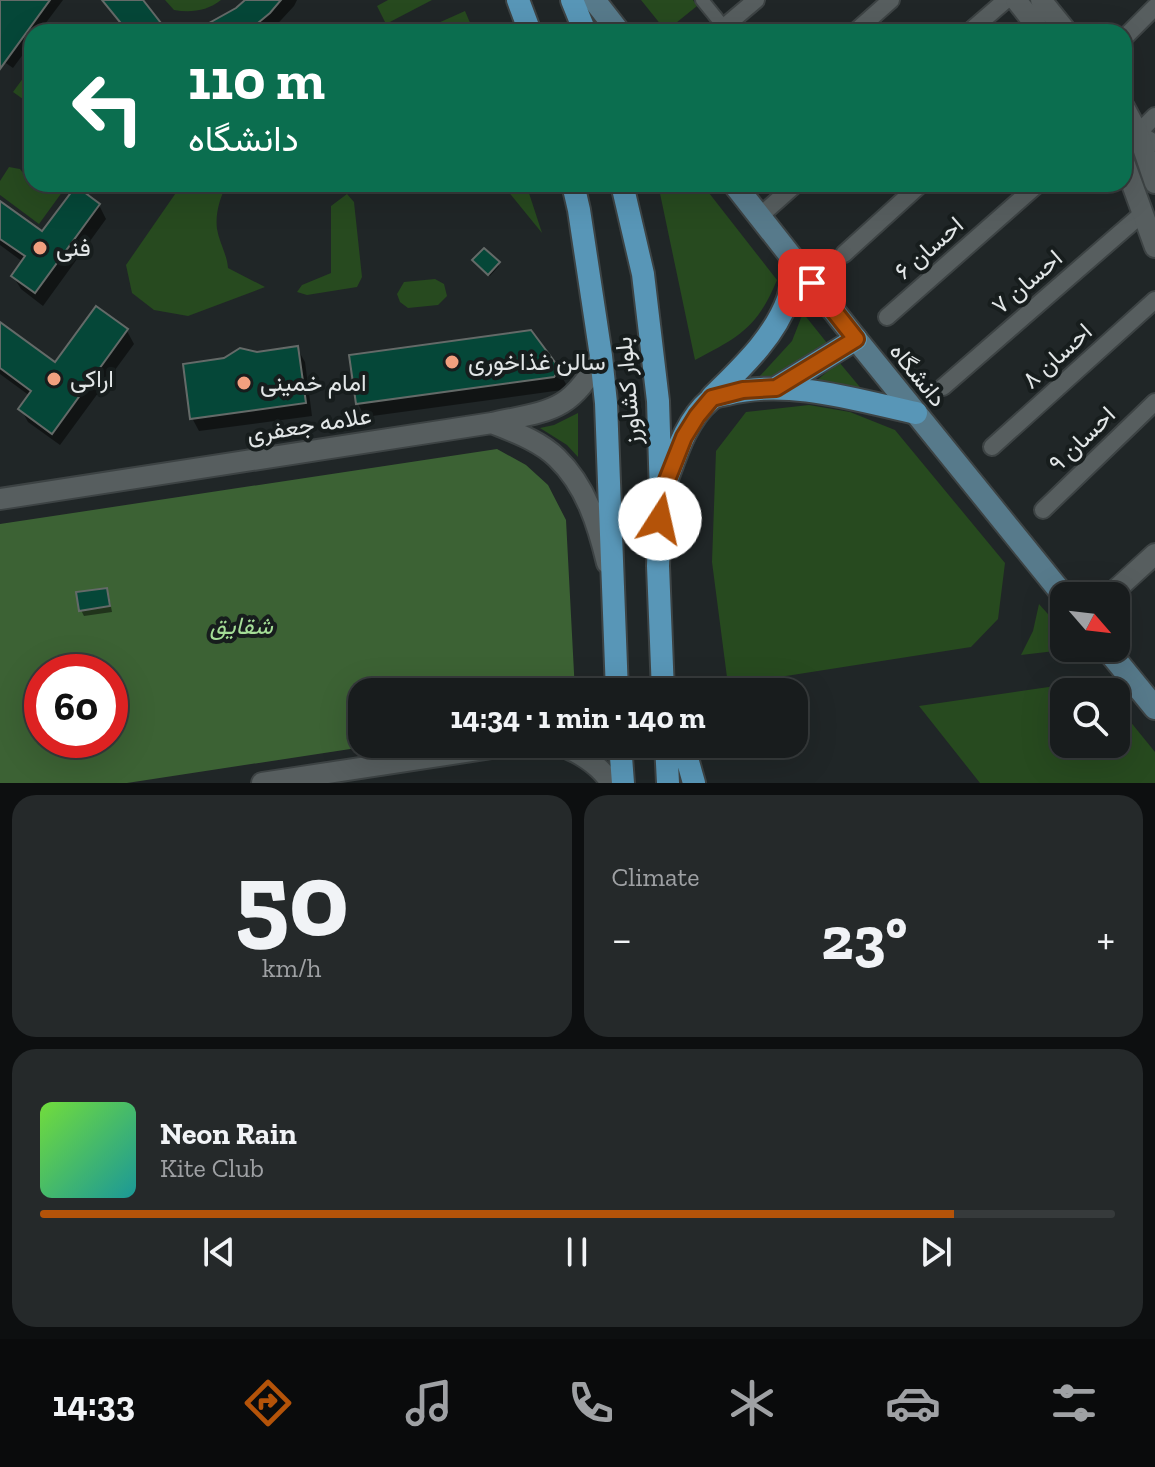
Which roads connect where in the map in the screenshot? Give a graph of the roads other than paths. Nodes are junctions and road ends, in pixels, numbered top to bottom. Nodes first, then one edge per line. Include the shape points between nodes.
1 (518, 0) edge
2 (572, 0) edge
3 (594, 0) edge
4 (702, 0) edge
5 (756, 0) edge
6 (891, 0) edge
7 (1006, 0) edge
8 (1016, 0) edge
9 (1046, 2) edge
10 (1155, 7) edge
11 (527, 24) edge
12 (582, 24) edge
13 (613, 24) edge
14 (721, 24) edge
15 (732, 24) edge
16 (864, 24) edge
17 (978, 24) edge
18 (1035, 24) edge
19 (1061, 24) edge
20 (1132, 30) edge
21 (1155, 116) edge
22 (1132, 118) edge
23 (1146, 138) edge
24 (1132, 183) edge
25 (1155, 183) edge
26 (575, 192) edge
27 (624, 192) edge
28 (740, 192) edge
29 (787, 192) edge
30 (912, 192) edge
31 (1029, 192) edge
32 (1143, 213) junction
33 (760, 216) junction
34 (1155, 247) edge
35 (844, 254) dead end
36 (795, 262) junction
37 (1155, 300) edge
38 (887, 317) dead end
39 (856, 339) junction
40 (601, 356) junction
41 (943, 387) dead end
42 (776, 388) junction
43 (712, 398) junction
44 (1155, 402) edge
45 (916, 413) junction
46 (492, 423) junction
47 (992, 447) dead end
48 (661, 495) junction
49 (0, 499) edge
50 (1043, 510) dead end
51 (1155, 554) edge
52 (1053, 582) edge
53 (1124, 582) edge
54 (613, 585) junction
55 (1117, 662) edge
56 (616, 664) junction
57 (610, 678) edge
58 (616, 678) edge
59 (665, 678) edge
60 (1155, 708) edge
61 (426, 758) edge
62 (586, 758) edge
63 (621, 758) edge
64 (667, 758) edge
65 (687, 758) edge
66 (262, 783) edge
67 (611, 783) edge
68 (623, 783) edge
69 (668, 783) edge
70 (694, 783) edge

1 - 11 main road
2 - 12 main road
3 - 13 main road
4 - 14 street
5 - 15 street
6 - 16 street
7 - 17 street
8 - 18 street
9 - 19 street
10 - 20 street
21 - 23 street
22 - 23 street
23 - 25 street
24 - 32 street
26 - 40 main road, بلوار کشاورز
27 - 48 main road, بلوار کشاورز via 643,274 658,401
28 - 33 main road, دانشگاه
29 - 33 street
30 - 35 street
31 - 38 street, احسان ۶
32 - 34 street
32 - 41 street, احسان ۷
33 - 36 main road, دانشگاه
36 - 39 main road, دانشگاه
36 - 43 main road via 789,297 777,321
37 - 47 street, احسان ۸
39 - 42 main road
39 - 45 main road, دانشگاه
40 - 46 street, علامه جعفری via 588,381 569,400 549,411
40 - 54 main road, بلوار کشاورز
42 - 43 main road
42 - 45 main road
43 - 48 main road via 684,437
44 - 50 street, احسان ۹
45 - 52 main road, دانشگاه
46 - 49 street, علامه جعفری
46 - 54 street via 557,458 578,484 592,510
48 - 59 main road, بلوار کشاورز via 658,566
51 - 53 street
54 - 56 main road, بلوار کشاورز
55 - 60 main road
56 - 57 street
56 - 58 main road, بلوار کشاورز
61 - 66 street
62 - 67 street
63 - 68 main road
64 - 69 main road
65 - 70 main road

